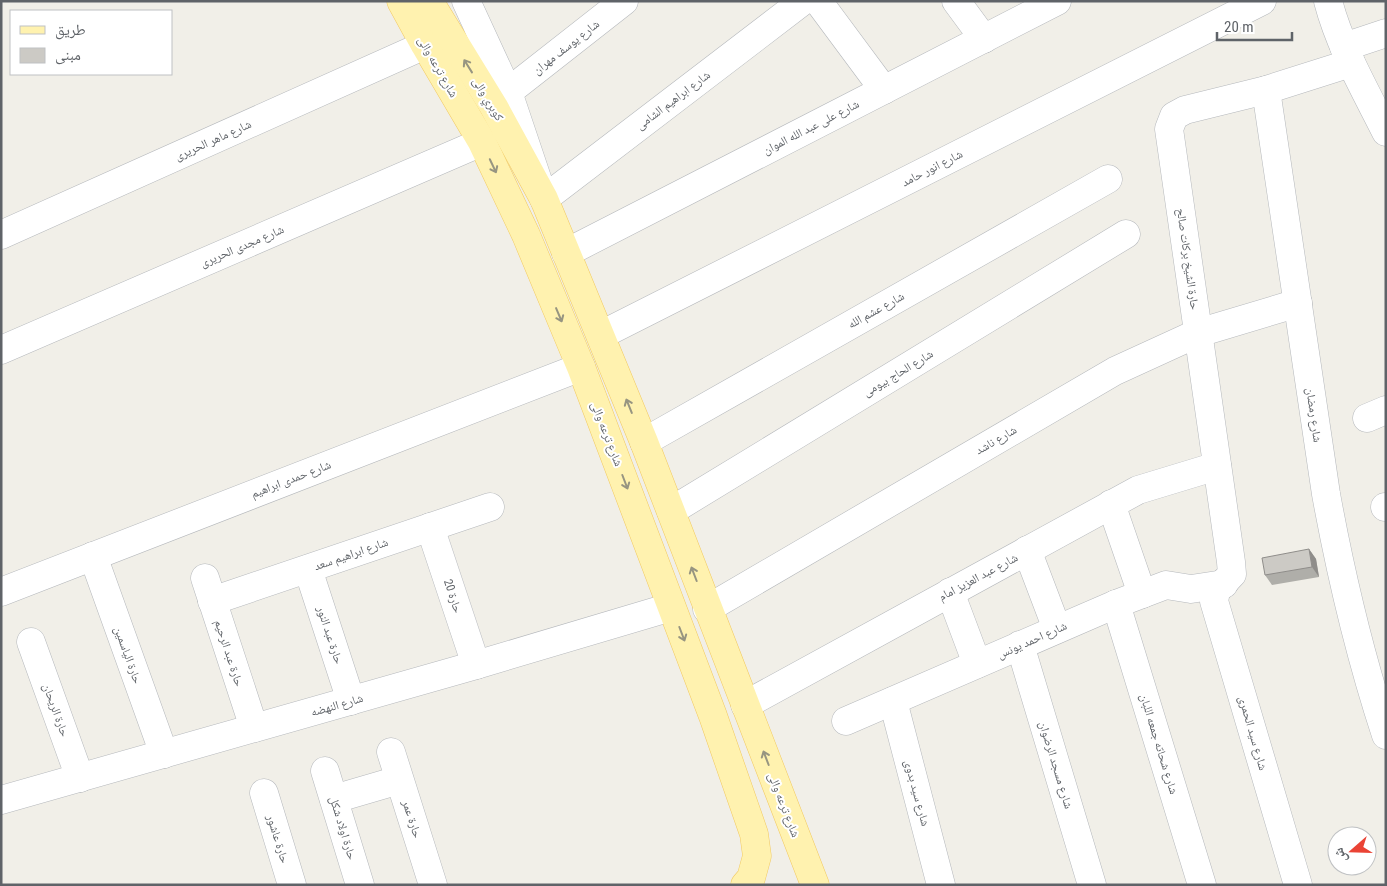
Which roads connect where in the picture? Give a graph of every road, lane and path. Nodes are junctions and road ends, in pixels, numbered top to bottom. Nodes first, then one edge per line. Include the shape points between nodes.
1 (402, 1) edge
2 (429, 1) edge
3 (466, 1) edge
4 (624, 1) edge
5 (803, 1) edge
6 (818, 1) edge
7 (956, 1) edge
8 (1057, 1) edge
9 (1262, 1) edge
10 (1328, 1) edge
11 (1386, 33) edge
12 (984, 38) junction
13 (425, 45) junction
14 (1348, 55) junction
15 (884, 90) junction
16 (1266, 90) junction
17 (508, 92) junction
18 (1386, 132) edge
19 (482, 142) junction
20 (1108, 179) dead end
21 (544, 200) junction
22 (1126, 234) dead end
23 (1, 235) edge
24 (566, 253) junction
25 (1298, 303) junction
26 (1198, 333) junction
27 (601, 335) junction
28 (1, 350) edge
29 (581, 367) junction
30 (644, 442) junction
31 (1217, 466) junction
32 (1111, 504) junction
33 (490, 507) dead end
34 (670, 511) junction
35 (430, 527) junction
36 (1027, 550) junction
37 (93, 556) junction
38 (308, 569) junction
39 (1224, 584) junction
40 (208, 590) joint
41 (1, 592) edge
42 (950, 592) junction
43 (1142, 594) junction
44 (1116, 604) junction
45 (671, 607) junction
46 (708, 609) junction
47 (1057, 629) junction
48 (32, 642) dead end
49 (1020, 645) junction
50 (977, 664) junction
51 (476, 665) junction
52 (351, 701) junction
53 (893, 701) junction
54 (745, 705) junction
55 (846, 721) dead end
56 (254, 728) junction
57 (1386, 735) edge
58 (391, 752) dead end
59 (164, 754) junction
60 (325, 771) dead end
61 (80, 778) junction
62 (399, 780) junction
63 (264, 794) dead end
64 (334, 799) junction
65 (1, 800) edge
66 (292, 885) edge
67 (360, 885) edge
68 (433, 885) edge
69 (745, 885) edge
70 (815, 885) edge
71 (942, 885) edge
72 (1092, 885) edge
73 (1202, 885) edge
74 (1298, 885) edge

1 - 13 main road, شارع ترعه والى
21 -> 2 main road, كوبري والى via 494,107
3 - 17 street, شارع ترعه والى
4 - 17 street, شارع يوسف مهران
5 - 21 street, شارع ابراهيم الشامى
6 - 15 street
7 - 12 street
8 - 12 street, شارع على عبد الله الموان
9 - 27 street, شارع انور حامد
10 - 14 street
11 - 14 street, حارة الشيخ بركات صالح
12 - 15 street, شارع على عبد الله الموان
13 - 19 main road, شارع ترعه والى
13 - 23 street, شارع ماهر الحريرى
14 - 16 street, حارة الشيخ بركات صالح
14 - 18 street
15 - 24 street, شارع على عبد الله الموان
16 - 25 street, شارع رمضان
16 - 26 street, حارة الشيخ بركات صالح via 1185,110 1174,116 1169,129
17 - 21 street, شارع ترعه والى
19 - 28 street, شارع مجدى الحريرى
19 -> 29 main road, شارع ترعه والى via 526,235
20 - 30 street, شارع عشم الله
21 - 24 main road, شارع ترعه والى
22 - 34 street, شارع الحاج بيومى
24 - 27 main road, شارع ترعه والى
25 - 26 street, شارع ناشد
25 - 57 street, شارع رمضان via 1338,559 1373,698
26 - 31 street, حارة الشيخ بركات صالح
26 - 46 street, شارع ناشد via 1115,371
30 -> 27 main road, شارع ترعه والى
29 - 37 street, شارع حمدى ابراهيم
29 -> 45 main road, شارع ترعه والى
30 - 34 main road, شارع ترعه والى
31 - 32 street, شارع عبد العزيز امام via 1138,490
31 - 39 street, حارة الشيخ بركات صالح via 1232,574
32 - 36 street, شارع عبد العزيز امام
32 - 43 street
33 - 35 street, شارع ابراهيم سعد
46 -> 34 main road, شارع ترعه والى
35 - 38 street, شارع ابراهيم سعد
35 - 51 street, حارة 20
36 - 42 street, شارع عبد العزيز امام
36 - 47 street
37 - 41 street, شارع حمدى ابراهيم
37 - 59 street, حارة الياسمين
38 - 40 street, شارع ابراهيم سعد
38 - 52 street, حارة عبد النور
39 - 43 street, شارع احمد يونس via 1190,589 1166,585
39 - 74 street, شارع سيد الحمرى via 1216,591 1214,601
40 - 56 street, حارة عبد الرحيم
42 - 50 street
42 - 54 street, شارع عبد العزيز امام
43 - 44 street, شارع احمد يونس
44 - 47 street, شارع احمد يونس
44 - 73 street, شارع شحاته جمعه اللبان
45 - 51 street, شارع النهضه
45 -> 69 main road, شارع ترعه والى via 754,834 756,856 751,878
46 - 54 main road, شارع ترعه والى
47 - 49 street, شارع احمد يونس
48 - 61 street, حارة الريحان
49 - 50 street, شارع احمد يونس
49 - 72 street, شارع مسجد الرضوان
50 - 53 street, شارع احمد يونس
51 - 52 street, شارع النهضه
52 - 56 street, شارع النهضه
53 - 55 street, شارع احمد يونس
53 - 71 street, شارع سيد بدوى
70 -> 54 main road, شارع ترعه والى
56 - 59 street, شارع النهضه
58 - 62 street, حارة عمر
59 - 61 street, شارع النهضه
60 - 64 street, حارة اولاد شكل
61 - 65 street, شارع النهضه
62 - 64 street
62 - 68 street, حارة عمر
63 - 66 street, حارة عاشور
64 - 67 street, حارة اولاد شكل

